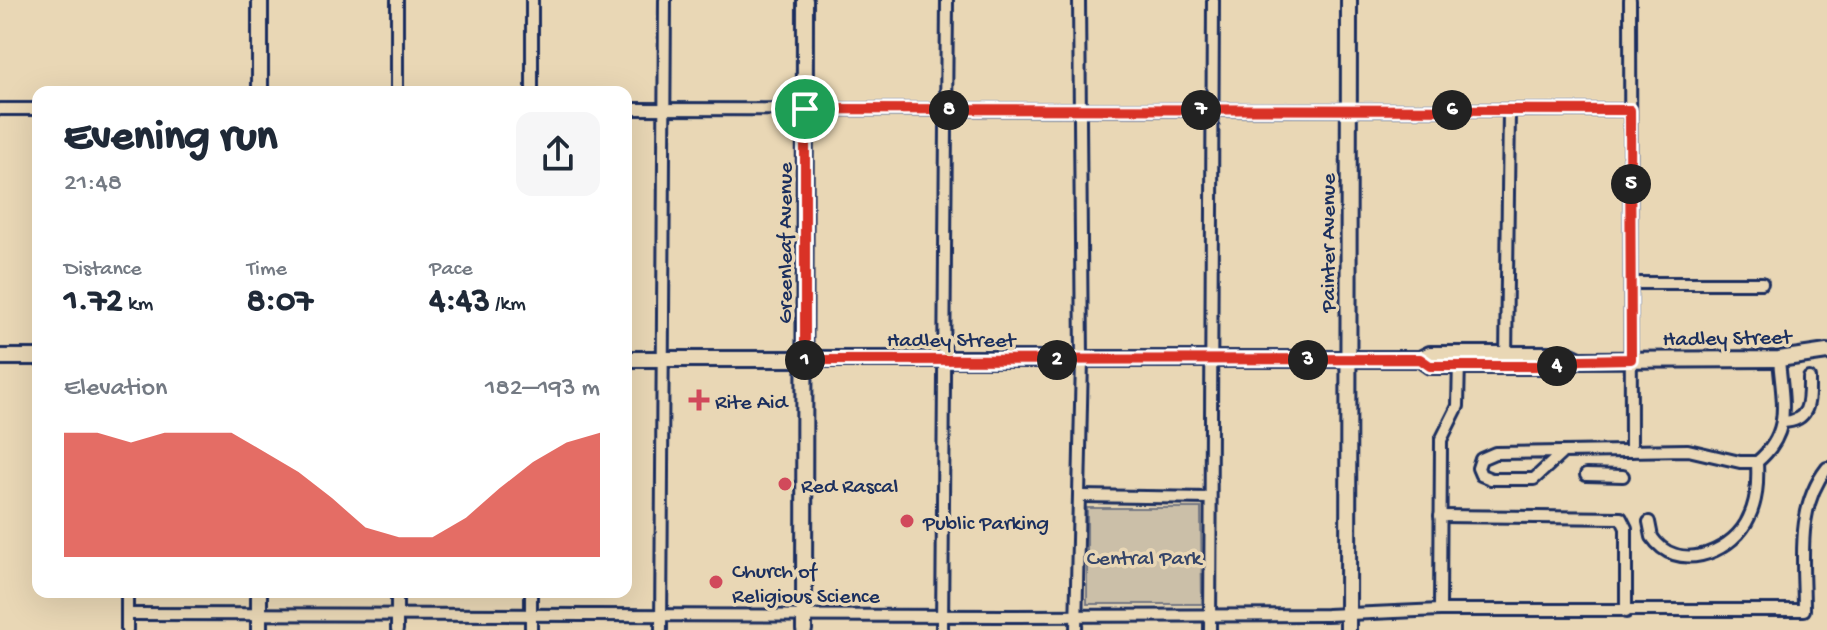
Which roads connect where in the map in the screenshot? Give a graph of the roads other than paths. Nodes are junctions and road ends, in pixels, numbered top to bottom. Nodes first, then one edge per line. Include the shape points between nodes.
1 (260, 0) edge
2 (397, 0) edge
3 (532, 0) edge
4 (665, 0) edge
5 (805, 0) edge
6 (947, 0) edge
7 (1079, 0) edge
8 (1213, 0) edge
9 (1349, 0) edge
10 (1630, 0) edge
11 (260, 86) edge
12 (397, 86) edge
13 (532, 86) edge
14 (0, 109) edge
15 (32, 109) edge
16 (632, 109) edge
17 (665, 109) junction
18 (805, 109) junction
19 (946, 110) junction
20 (1080, 110) junction
21 (1213, 110) junction
22 (1348, 110) junction
23 (1509, 110) junction
24 (1630, 110) junction
25 (1632, 283) junction
26 (1762, 283) dead end
27 (1827, 352) edge
28 (0, 357) edge
29 (32, 357) edge
30 (632, 359) edge
31 (1631, 359) junction
32 (1779, 359) junction
33 (664, 360) junction
34 (805, 360) junction
35 (947, 360) junction
36 (1082, 360) junction
37 (1347, 360) junction
38 (1459, 360) junction
39 (1506, 360) junction
40 (1213, 361) junction
41 (1809, 378) dead end
42 (1783, 422) junction
43 (1631, 451) junction
44 (1605, 453) junction
45 (1561, 454) junction
46 (1757, 462) junction
47 (1827, 468) edge
48 (1586, 475) dead end
49 (1607, 475) junction
50 (1623, 476) dead end
51 (1812, 491) junction
52 (1827, 491) edge
53 (1081, 496) junction
54 (1210, 498) junction
55 (1440, 516) junction
56 (1649, 522) dead end
57 (127, 598) edge
58 (259, 598) edge
59 (397, 598) edge
60 (531, 598) edge
61 (1440, 610) junction
62 (1626, 612) junction
63 (259, 613) junction
64 (397, 613) junction
65 (127, 614) junction
66 (531, 614) junction
67 (1348, 614) junction
68 (661, 615) junction
69 (1077, 615) junction
70 (1210, 615) junction
71 (942, 616) junction
72 (804, 623) edge
73 (127, 630) edge
74 (259, 630) edge
75 (397, 630) edge
76 (531, 630) edge
77 (661, 630) edge
78 (942, 630) edge
79 (1076, 630) edge
80 (1210, 630) edge
81 (1348, 630) edge

1 - 11 street
2 - 12 street
3 - 13 street
4 - 17 street
5 - 18 street, Greenleaf Avenue
6 - 19 street
7 - 20 street
8 - 21 street
9 - 22 street, Painter Avenue
10 - 24 street
14 - 15 street
16 - 17 street
17 - 18 street
17 - 33 street
18 - 19 street
18 - 34 street, Greenleaf Avenue
19 - 20 street
19 - 35 street
20 - 21 street
20 - 36 street
21 - 22 street
21 - 40 street
22 - 23 street
22 - 37 street, Painter Avenue
23 - 24 street
23 - 39 street
24 - 25 street
25 - 26 street
25 - 31 street
27 - 32 street, Hadley Street
28 - 29 street
30 - 33 street, Hadley Street
31 - 32 street, Hadley Street
31 - 39 street, Hadley Street via 1580,360 1567,366
31 - 43 street
32 - 42 street
33 - 34 street, Hadley Street
33 - 68 street
34 - 35 street, Hadley Street
34 - 72 street, Greenleaf Avenue
35 - 36 street, Hadley Street
35 - 71 street
36 - 40 street, Hadley Street
36 - 53 street
37 - 38 street, Hadley Street via 1420,359 1430,366
37 - 40 street, Hadley Street
37 - 67 street, Painter Avenue
38 - 39 street, Hadley Street
38 - 55 street via 1458,406 1441,440
40 - 54 street
41 - 42 street via 1807,413
42 - 46 street via 1778,440
43 - 44 street
43 - 46 street via 1688,450
44 - 45 street
44 - 49 street
45 - 45 street via 1495,453 1481,459 1478,468 1491,479 1534,479
46 - 56 street via 1757,494 1745,524 1707,554 1693,558 1667,550 1652,537
47 - 51 street
48 - 49 street
49 - 50 street
51 - 52 street
51 - 62 street via 1804,516 1804,610
53 - 54 street
53 - 69 street
54 - 70 street
55 - 61 street
55 - 62 street via 1621,518 1626,528
57 - 65 street
58 - 63 street
59 - 64 street
60 - 66 street
61 - 62 street
61 - 67 street
63 - 64 street
63 - 65 street
63 - 74 street
64 - 66 street
64 - 75 street
65 - 73 street
66 - 68 street
66 - 76 street
67 - 70 street
67 - 81 street, Painter Avenue
68 - 72 street
68 - 77 street
69 - 70 street
69 - 71 street
69 - 79 street
70 - 80 street
71 - 72 street
71 - 78 street

